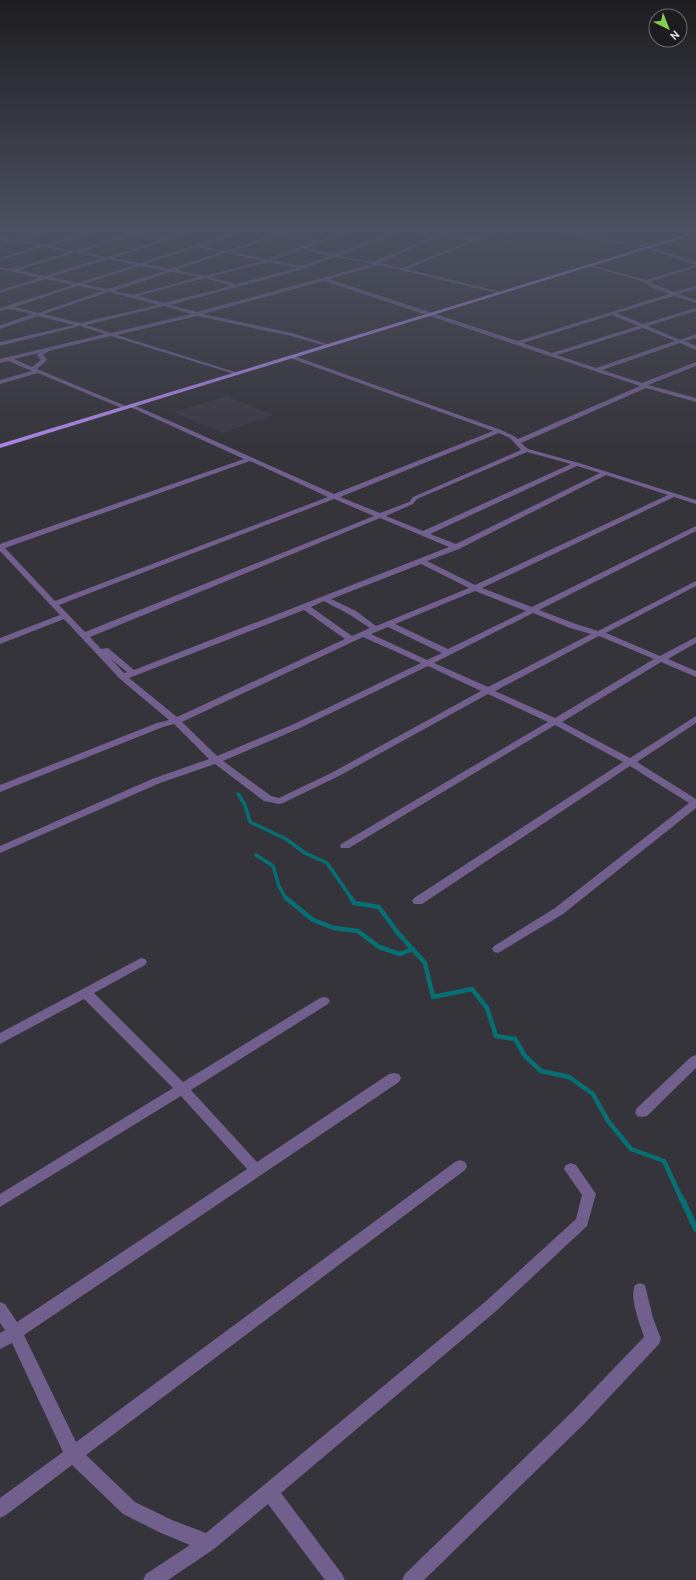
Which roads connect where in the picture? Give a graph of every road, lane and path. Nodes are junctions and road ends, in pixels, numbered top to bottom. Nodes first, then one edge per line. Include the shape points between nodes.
1 (21, 303) edge
2 (74, 303) edge
3 (155, 303) edge
4 (171, 303) edge
5 (238, 303) edge
6 (397, 303) edge
7 (467, 303) edge
8 (646, 303) edge
9 (0, 305) edge
10 (163, 305) junction
11 (8, 307) junction
12 (696, 309) edge
13 (0, 310) edge
14 (612, 313) junction
15 (42, 314) junction
16 (197, 314) junction
17 (431, 314) junction
18 (80, 325) junction
19 (643, 326) junction
20 (0, 327) edge
21 (110, 334) junction
22 (696, 336) edge
23 (680, 342) junction
24 (518, 343) junction
25 (0, 344) edge
26 (328, 346) junction
27 (696, 348) edge
28 (46, 351) junction
29 (554, 354) junction
30 (0, 356) edge
31 (292, 357) junction
32 (8, 359) junction
33 (0, 361) edge
34 (696, 364) edge
35 (33, 368) junction
36 (598, 369) junction
37 (40, 371) junction
38 (236, 374) junction
39 (0, 382) edge
40 (644, 385) junction
41 (695, 400) edge
42 (129, 407) junction
43 (499, 431) junction
44 (517, 442) junction
45 (0, 445) edge
46 (526, 450) junction
47 (250, 459) junction
48 (577, 464) junction
49 (606, 473) junction
50 (674, 495) junction
51 (334, 497) junction
52 (696, 502) edge
53 (380, 516) junction
54 (696, 528) edge
55 (423, 534) junction
56 (683, 534) junction
57 (696, 538) edge
58 (0, 547) edge
59 (456, 547) junction
60 (421, 561) junction
61 (696, 583) edge
62 (475, 588) junction
63 (324, 598) junction
64 (54, 604) junction
65 (304, 606) junction
66 (532, 610) junction
67 (65, 616) junction
68 (388, 624) junction
69 (376, 629) junction
70 (364, 634) junction
71 (600, 634) junction
72 (87, 635) junction
73 (351, 639) junction
74 (696, 640) edge
75 (0, 641) edge
76 (449, 653) junction
77 (661, 659) junction
78 (428, 664) junction
79 (133, 673) junction
80 (696, 674) edge
81 (123, 677) junction
82 (488, 690) junction
83 (696, 719) edge
84 (176, 721) junction
85 (556, 722) junction
86 (216, 760) junction
87 (630, 762) junction
88 (0, 789) edge
89 (345, 846) dead end
90 (0, 850) edge
91 (418, 902) dead end
92 (498, 949) dead end
93 (140, 962) dead end
94 (85, 992) junction
95 (324, 1001) dead end
96 (0, 1039) edge
97 (696, 1060) edge
98 (394, 1078) dead end
99 (182, 1089) junction
100 (642, 1112) dead end
101 (460, 1166) dead end
102 (571, 1169) dead end
103 (256, 1170) junction
104 (0, 1201) edge
105 (640, 1290) dead end
106 (0, 1309) edge
107 (15, 1332) junction
108 (0, 1342) edge
109 (73, 1454) junction
110 (268, 1491) junction
111 (0, 1509) edge
112 (208, 1543) junction
113 (152, 1580) edge
114 (336, 1580) edge
115 (412, 1580) edge

1 - 11 street
2 - 15 street
3 - 10 street
4 - 10 street
5 - 16 street
6 - 17 street
7 - 17 main road
8 - 14 street
9 - 11 street
10 - 16 street
10 - 18 street
11 - 13 street
11 - 15 street
12 - 19 street
14 - 19 street
14 - 24 street
15 - 18 street
15 - 20 street
16 - 21 street
16 - 26 street via 292,335
17 - 24 street
17 - 26 main road
18 - 21 street
18 - 25 street
19 - 23 street
19 - 29 street
21 - 28 street
21 - 38 street
22 - 23 street
23 - 27 street
23 - 36 street
24 - 29 street
26 - 31 main road
28 - 32 street
28 - 35 street via 40,355 44,360
29 - 36 street
30 - 32 street
31 - 38 main road
31 - 43 street
32 - 33 street
32 - 35 street
34 - 40 street
35 - 37 street
36 - 40 street
37 - 39 street
37 - 42 street
38 - 42 main road
40 - 41 street
40 - 44 street
42 - 45 main road
42 - 47 street
43 - 44 street
43 - 51 street
44 - 46 street
46 - 48 street
46 - 53 street via 414,498 411,502
47 - 51 street
47 - 58 street
48 - 49 street
48 - 55 street
49 - 50 street
49 - 59 street
50 - 52 street
50 - 62 street
51 - 53 street
51 - 64 street
53 - 55 street
53 - 72 street
54 - 56 street
55 - 59 street
56 - 57 street
56 - 66 street
58 - 64 street
59 - 60 street
60 - 62 street
60 - 63 street
61 - 71 street
62 - 66 street
62 - 68 street
63 - 65 street
63 - 69 street
64 - 67 street
65 - 73 street
65 - 79 street
66 - 71 street
66 - 76 street
67 - 72 street
67 - 75 street
68 - 69 street
68 - 76 street
69 - 70 street
70 - 73 street
70 - 78 street
71 - 77 street
71 - 82 street
72 - 79 street
72 - 81 street
73 - 84 street
74 - 77 street
76 - 78 street
77 - 80 street
77 - 85 street
78 - 82 street
78 - 86 street via 297,726
79 - 81 street
81 - 84 street
82 - 85 street
82 - 86 street via 336,774 279,801 268,799
83 - 87 street
84 - 86 street
84 - 88 street via 160,725
85 - 87 street
85 - 89 street
86 - 90 street via 156,781
87 - 91 street
87 - 92 street via 696,803 559,911
93 - 94 street
94 - 96 street
94 - 99 street
95 - 99 street
97 - 100 street
98 - 103 street
99 - 103 street
99 - 104 street
101 - 109 street
102 - 110 street via 590,1194 582,1222 490,1307
103 - 107 street
105 - 115 street via 652,1339 578,1418
106 - 107 street
107 - 108 street
107 - 109 street
109 - 111 street
109 - 112 street via 129,1508
110 - 112 street
110 - 114 street
112 - 113 street

